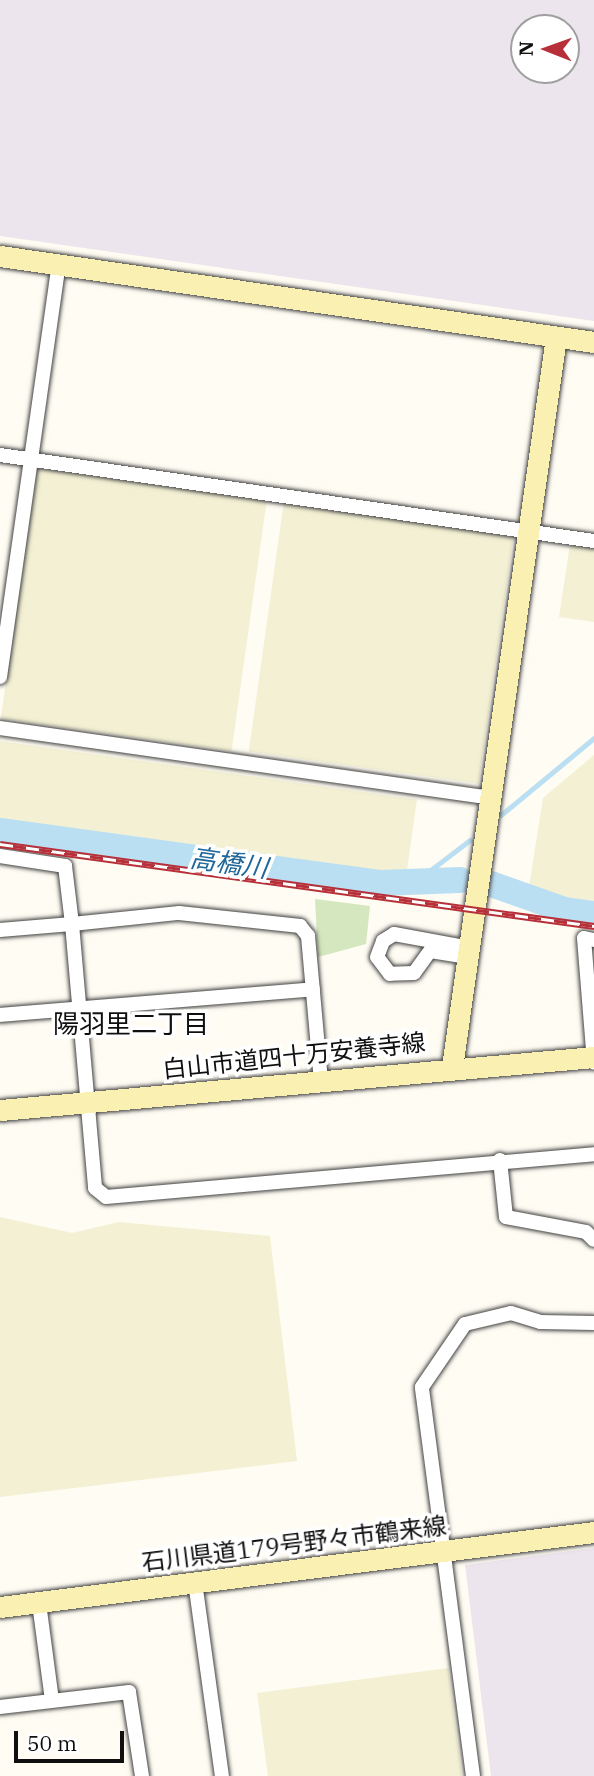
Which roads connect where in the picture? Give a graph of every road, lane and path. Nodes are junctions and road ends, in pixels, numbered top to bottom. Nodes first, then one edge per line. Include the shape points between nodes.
1 (0, 256) edge
2 (58, 265) junction
3 (556, 337) junction
4 (594, 342) edge
5 (0, 455) edge
6 (31, 460) junction
7 (528, 531) junction
8 (594, 541) edge
9 (0, 677) edge
10 (0, 728) edge
11 (491, 798) junction
12 (0, 856) edge
13 (72, 924) junction
14 (0, 930) edge
15 (594, 940) edge
16 (469, 953) junction
17 (313, 989) junction
18 (78, 1009) junction
19 (0, 1015) edge
20 (594, 1057) edge
21 (594, 1063) edge
22 (452, 1067) junction
23 (321, 1081) junction
24 (86, 1103) junction
25 (0, 1110) edge
26 (594, 1154) edge
27 (500, 1160) junction
28 (594, 1240) edge
29 (594, 1323) edge
30 (594, 1532) edge
31 (444, 1552) junction
32 (195, 1582) junction
33 (39, 1603) junction
34 (0, 1607) edge
35 (52, 1700) junction
36 (0, 1707) edge
37 (138, 1775) edge
38 (222, 1776) edge
39 (473, 1776) edge

1 - 2 street
2 - 3 street
2 - 6 street
3 - 4 street
3 - 7 street
5 - 6 street
6 - 7 street
6 - 9 street
7 - 8 street
7 - 11 street
10 - 11 street
11 - 16 street
12 - 13 street via 65,866
13 - 14 street
13 - 17 street via 179,913 300,926 308,936
13 - 18 street
15 - 20 street via 584,938
16 - 16 street via 430,951 414,973 390,974 377,957 383,941 394,934
16 - 22 street
17 - 18 street
17 - 23 street
18 - 19 street
18 - 24 street
20 - 21 street
20 - 22 street, 白山市道四十万安養寺線
22 - 23 street, 白山市道四十万安養寺線
23 - 24 street, 白山市道四十万安養寺線
24 - 25 street, 白山市道四十万安養寺線
24 - 27 street via 95,1188 106,1197
26 - 27 street
27 - 28 street via 506,1217 586,1232
29 - 31 street via 540,1322 498,1314 466,1324 437,1360 422,1387
30 - 31 street, 石川県道179号野々市鶴来線
31 - 32 street, 石川県道179号野々市鶴来線
31 - 39 street
32 - 33 street, 石川県道179号野々市鶴来線
32 - 38 street
33 - 34 street, 石川県道179号野々市鶴来線
33 - 35 street
35 - 36 street
35 - 37 street via 129,1692

